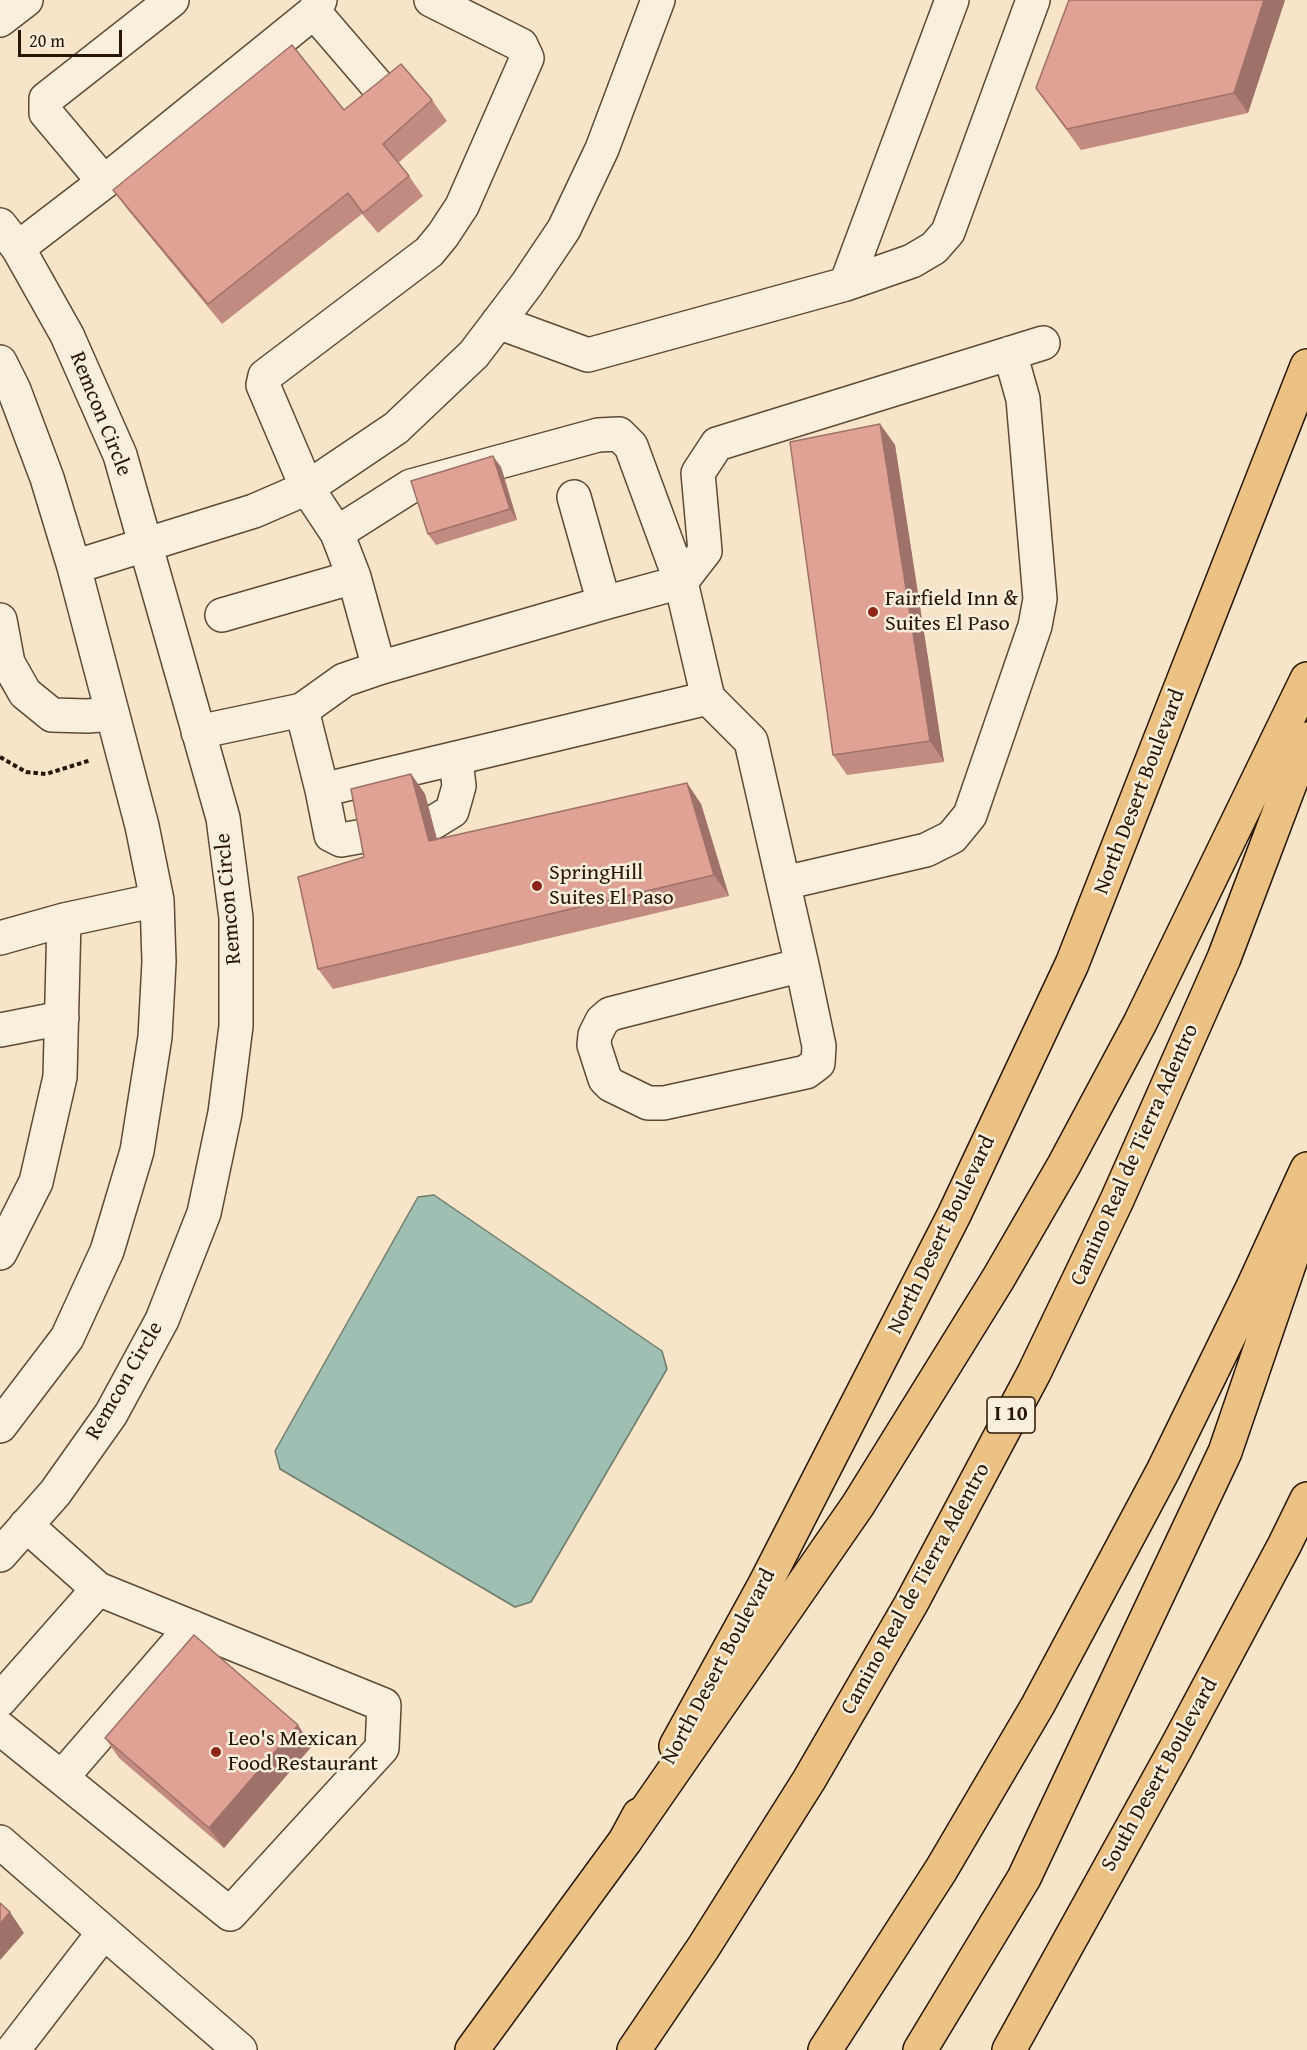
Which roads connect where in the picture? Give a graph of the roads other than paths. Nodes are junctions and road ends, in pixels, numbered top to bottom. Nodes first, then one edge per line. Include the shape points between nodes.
1 (26, 0) edge
2 (172, 0) edge
3 (431, 0) edge
4 (658, 0) edge
5 (952, 0) edge
6 (1033, 0) edge
7 (317, 6) edge
8 (0, 20) edge
9 (376, 84) edge
10 (104, 182) junction
11 (9, 237) edge
12 (846, 284) junction
13 (498, 322) junction
14 (1043, 343) dead end
15 (1010, 353) junction
16 (0, 362) edge
17 (1307, 366) edge
18 (307, 489) junction
19 (574, 497) dead end
20 (337, 533) junction
21 (146, 546) junction
22 (74, 567) junction
23 (354, 577) junction
24 (681, 582) junction
25 (604, 603) junction
26 (222, 615) dead end
27 (0, 620) edge
28 (378, 668) junction
29 (1307, 679) edge
30 (708, 699) junction
31 (303, 710) junction
32 (112, 714) junction
33 (198, 732) junction
34 (1307, 739) edge
35 (456, 760) junction
36 (322, 790) junction
37 (434, 822) dead end
38 (369, 835) edge
39 (784, 883) junction
40 (157, 900) junction
41 (64, 920) junction
42 (0, 938) edge
43 (802, 965) junction
44 (62, 1018) junction
45 (0, 1030) edge
46 (1307, 1169) edge
47 (1307, 1212) edge
48 (0, 1253) edge
49 (0, 1426) edge
50 (1307, 1499) edge
51 (26, 1525) junction
52 (0, 1555) edge
53 (98, 1589) junction
54 (192, 1627) junction
55 (0, 1700) edge
56 (0, 1728) edge
57 (62, 1778) junction
58 (625, 1841) junction
59 (0, 1842) edge
60 (104, 1932) junction
61 (13, 2050) edge
62 (240, 2050) edge
63 (472, 2050) edge
64 (634, 2050) edge
65 (825, 2050) edge
66 (920, 2050) edge
67 (1009, 2050) edge

1 - 8 street
2 - 10 street via 46,99 46,113
3 - 18 street via 521,45 527,58 462,206 429,252 265,376 263,385
4 - 13 street via 602,148 564,229
5 - 12 street
6 - 12 street via 948,232 934,248 912,261
7 - 9 street
7 - 10 street
10 - 11 street
11 - 21 street, Remcon Circle via 67,335 120,455
12 - 13 street via 588,355
13 - 18 street via 474,354 396,428
14 - 15 street
15 - 24 street via 717,444 698,473 705,551
15 - 39 street via 1023,399 1040,599 1035,626 970,815 952,837 926,850
16 - 22 street via 46,478
17 - 58 main road, North Desert Boulevard via 1072,964 954,1215 764,1586
18 - 20 street
18 - 21 street via 254,511
19 - 25 street
20 - 23 street
20 - 24 street via 411,486 598,435 619,434 631,446
21 - 22 street
21 - 33 street, Remcon Circle
22 - 32 street
23 - 26 street
23 - 28 street
24 - 25 street
24 - 30 street
25 - 28 street
27 - 32 street via 8,663 25,693 52,715
28 - 31 street via 344,680
29 - 58 main road via 1140,1023 998,1279 858,1505
30 - 35 street
30 - 39 street via 751,741
31 - 33 street
31 - 36 street
32 - 40 street
33 - 51 street, Remcon Circle via 223,818 236,918 236,1026 225,1113 204,1213 162,1320 111,1414 55,1493
34 - 64 main road, Camino Real de Tierra Adentro / I 10 via 1224,958 1117,1200 1034,1372 911,1604 809,1780
35 - 36 street
35 - 37 street via 459,786 452,811
36 - 38 street via 332,835 340,840
39 - 43 street
40 - 41 street
40 - 49 street via 155,1037 134,1162 107,1251 67,1338
41 - 42 street
41 - 44 street
43 - 43 street via 610,1014 602,1021 594,1045 604,1079 648,1103 664,1103 806,1072 818,1063 819,1046
44 - 45 street
44 - 48 street via 60,1077 36,1182
46 - 65 main road via 1163,1471 1038,1705 941,1870
47 - 66 main road via 1220,1462 1024,1878
50 - 67 main road, South Desert Boulevard via 1176,1748
51 - 52 street, Remcon Circle
51 - 53 street
53 - 54 street
53 - 55 street
54 - 57 street
54 - 57 street via 384,1705 382,1748 230,1914
56 - 57 street
58 - 63 main road, North Desert Boulevard
59 - 60 street
60 - 61 street
60 - 62 street

